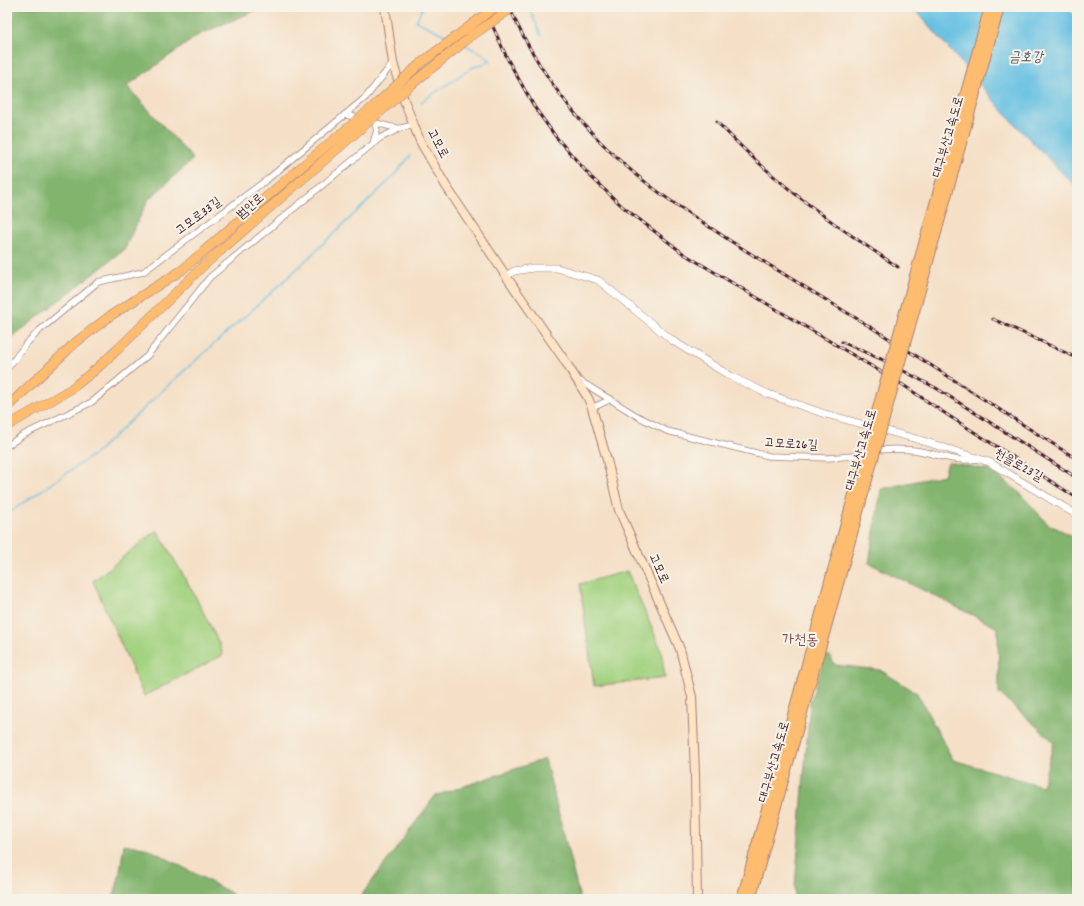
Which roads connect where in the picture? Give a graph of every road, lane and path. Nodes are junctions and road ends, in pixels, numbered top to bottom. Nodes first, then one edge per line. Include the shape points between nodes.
1 (385, 7) edge
2 (495, 7) edge
3 (513, 7) edge
4 (990, 7) edge
5 (999, 7) edge
6 (394, 63) junction
7 (344, 115) junction
8 (374, 122) junction
9 (414, 125) junction
10 (400, 128) junction
11 (373, 144) junction
12 (506, 276) junction
13 (7, 369) edge
14 (577, 379) junction
15 (611, 399) junction
16 (8, 405) edge
17 (592, 408) junction
18 (7, 426) edge
19 (7, 446) edge
20 (978, 459) junction
21 (864, 475) junction
22 (1077, 515) edge
23 (811, 665) junction
24 (697, 899) edge
25 (742, 899) edge
26 (750, 899) edge

1 - 6 main road, 고모로
2 - 16 highway, bridge via 421,63 182,270 110,316 75,343
3 - 18 highway, 범안로, bridge via 470,37 417,80 306,176 204,265 95,370 71,389
4 - 21 highway, 대구부산고속도로, bridge
5 - 21 highway, 대구부산고속도로, bridge
6 - 7 street, 고모로33길 via 372,90
6 - 9 main road, 고모로
7 - 8 street
7 - 13 street, 고모로33길 via 269,178 143,272 98,282 40,330
8 - 10 street
8 - 11 street via 377,134
9 - 10 street
9 - 12 main road, 고모로 via 420,141 446,186
10 - 11 street
11 - 19 street via 210,277 147,356 92,402
12 - 14 main road, 고모로
12 - 20 street, 천을로23길 via 514,271 533,268 557,268 598,280 673,341 768,394 822,413
14 - 15 street, 고모로26길
14 - 17 main road, 고모로
15 - 17 street
15 - 20 street, 고모로26길 via 667,431 769,456 835,457 866,455 872,450 886,450 920,451 967,461
17 - 24 main road, 고모로 via 619,510 680,649 692,697
20 - 22 street, 천을로23길 via 989,462
21 - 23 highway, 대구부산고속도로
23 - 25 highway, 대구부산고속도로
23 - 26 highway, 대구부산고속도로

